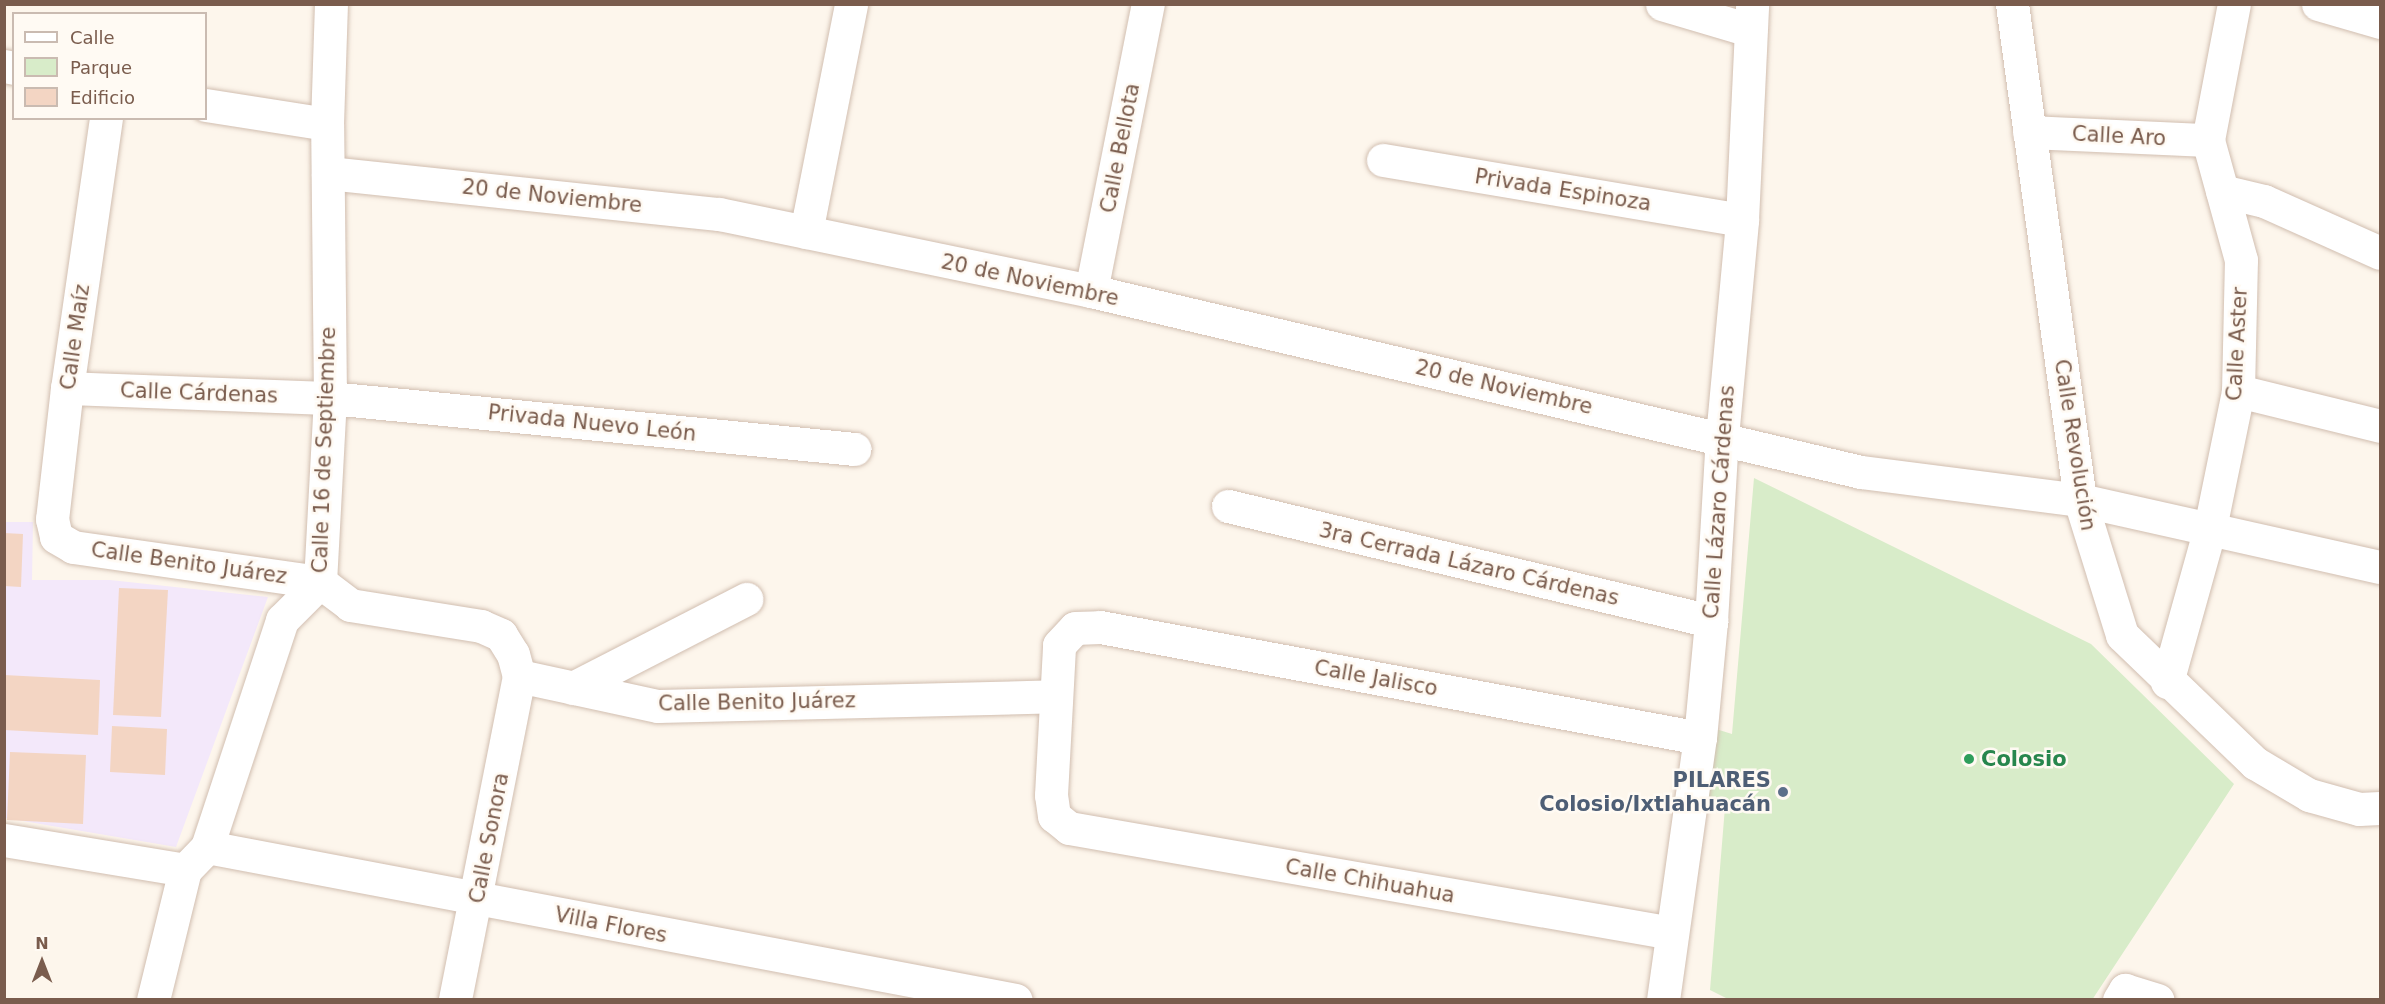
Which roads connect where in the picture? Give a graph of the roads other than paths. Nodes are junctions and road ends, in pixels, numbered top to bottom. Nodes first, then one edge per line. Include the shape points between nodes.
1 (331, 4) edge
2 (851, 4) edge
3 (1148, 4) edge
4 (1662, 4) edge
5 (2012, 4) edge
6 (2235, 4) edge
7 (2318, 4) edge
8 (1751, 17) edge
9 (2380, 21) edge
10 (207, 105) edge
11 (106, 120) edge
12 (327, 124) junction
13 (2030, 132) junction
14 (2208, 140) junction
15 (1383, 160) dead end
16 (328, 173) junction
17 (2222, 191) junction
18 (1742, 220) junction
19 (806, 232) junction
20 (2380, 253) edge
21 (1091, 291) junction
22 (67, 388) junction
23 (2238, 391) junction
24 (330, 398) junction
25 (2380, 426) edge
26 (1722, 437) junction
27 (855, 449) dead end
28 (2080, 500) junction
29 (1228, 506) dead end
30 (2211, 528) junction
31 (73, 547) joint
32 (2380, 567) edge
33 (320, 582) junction
34 (746, 599) dead end
35 (1711, 621) junction
36 (519, 676) junction
37 (2167, 682) junction
38 (573, 688) junction
39 (1055, 696) junction
40 (1700, 738) junction
41 (2380, 808) edge
42 (4, 840) edge
43 (196, 859) junction
44 (478, 900) junction
45 (1671, 933) junction
46 (2122, 995) edge
47 (978, 996) edge
48 (153, 999) edge
49 (455, 999) edge
50 (1016, 999) edge
51 (1665, 999) edge
52 (2157, 999) edge

1 - 12 street, Calle 16 de Septiembre
2 - 19 street
3 - 21 street, Calle Bellota
4 - 8 street
5 - 13 street, Calle Revolución
6 - 14 street, Calle Aster
7 - 9 street
8 - 18 street, Calle Lázaro Cárdenas
10 - 12 street
11 - 22 street, Calle Maíz
12 - 16 street, Calle 16 de Septiembre
13 - 14 street, Calle Aro
13 - 28 street, Calle Revolución
14 - 17 street, Calle Aster
15 - 18 street, Privada Espinoza
16 - 19 street, 20 de Noviembre via 719,214
16 - 24 street, Calle 16 de Septiembre
17 - 20 street via 2264,201
17 - 23 street, Calle Aster via 2241,260
18 - 26 street, Calle Lázaro Cárdenas
19 - 21 street, 20 de Noviembre
21 - 26 street, 20 de Noviembre
22 - 24 street, Calle Cárdenas
22 - 31 street, Calle Maíz via 52,519 56,537
23 - 25 street
23 - 30 street, Calle Aster
24 - 27 street, Privada Nuevo León
24 - 33 street, Calle 16 de Septiembre
26 - 28 street, 20 de Noviembre via 1861,472
26 - 35 street, Calle Lázaro Cárdenas
28 - 30 street, 20 de Noviembre
28 - 37 street, Calle Revolución via 2122,635
29 - 35 street, 3ra Cerrada Lázaro Cárdenas
30 - 32 street, 20 de Noviembre
30 - 37 street, Calle Aster
31 - 33 street, Calle Benito Juárez
33 - 36 street, Calle Benito Juárez via 350,605 481,626 501,635 513,654
33 - 43 street, Calle 16 de Septiembre via 282,620
34 - 38 street
35 - 40 street, Calle Lázaro Cárdenas
36 - 38 street, Calle Benito Juárez
36 - 44 street, Calle Sonora
37 - 41 street, Calle Revolución via 2255,763 2309,795 2359,809
38 - 39 street, Calle Benito Juárez via 658,706
39 - 40 street, Calle Jalisco via 1059,645 1076,628 1100,627
39 - 45 street, Calle Chihuahua via 1051,795 1054,816 1069,828
40 - 45 street, Calle Lázaro Cárdenas
42 - 43 street, Villa Flores
43 - 44 street, Villa Flores
43 - 48 street, Calle 16 de Septiembre
44 - 47 street, Villa Flores
44 - 49 street, Calle Sonora
45 - 51 street, Calle Lázaro Cárdenas
46 - 52 street
47 - 50 street, Villa Flores

